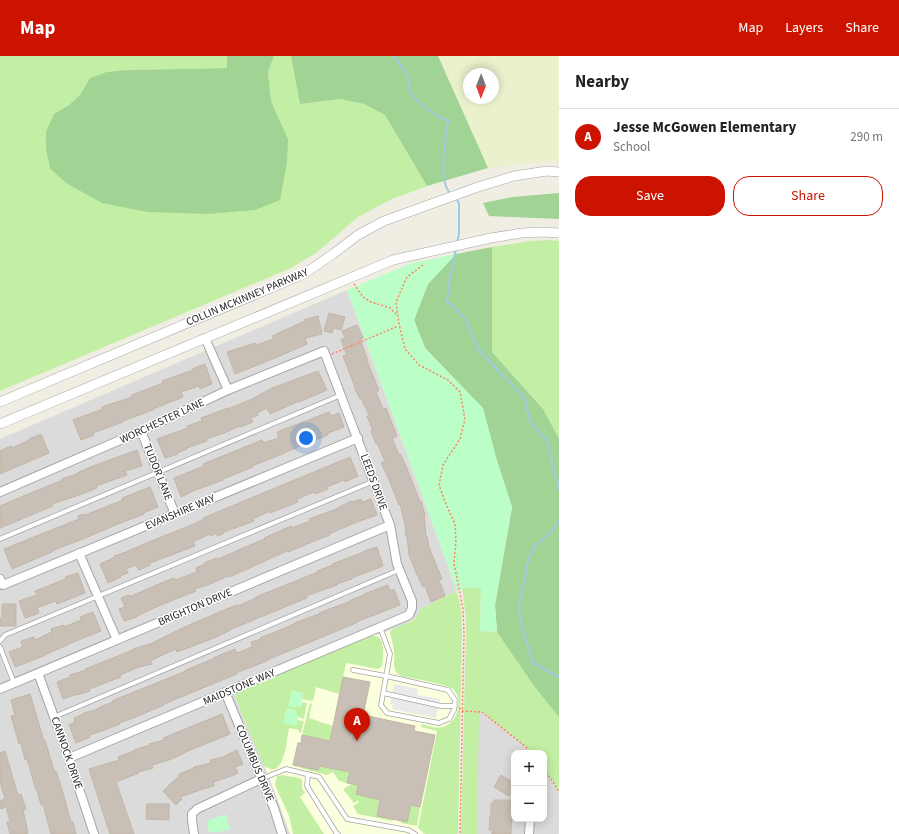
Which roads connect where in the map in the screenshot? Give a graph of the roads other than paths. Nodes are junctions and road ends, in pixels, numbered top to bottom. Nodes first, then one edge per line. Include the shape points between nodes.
1 (559, 172) edge
2 (559, 232) edge
3 (205, 338) junction
4 (325, 353) joint
5 (228, 390) junction
6 (341, 394) junction
7 (0, 402) edge
8 (0, 424) edge
9 (141, 431) junction
10 (358, 438) junction
11 (158, 472) junction
12 (374, 481) junction
13 (0, 492) edge
14 (175, 514) junction
15 (390, 525) junction
16 (0, 539) edge
17 (80, 553) junction
18 (399, 570) junction
19 (1, 582) edge
20 (98, 596) junction
21 (409, 615) joint
22 (380, 627) junction
23 (117, 640) junction
24 (0, 641) edge
25 (0, 647) edge
26 (353, 670) dead end
27 (38, 673) junction
28 (386, 676) junction
29 (14, 683) junction
30 (0, 689) edge
31 (225, 692) junction
32 (383, 693) junction
33 (455, 706) junction
34 (54, 717) junction
35 (70, 758) junction
36 (308, 774) junction
37 (261, 779) junction
38 (530, 822) edge
39 (94, 834) edge
40 (194, 834) edge
41 (282, 834) edge
42 (338, 834) edge
43 (415, 834) edge
44 (529, 834) edge

1 - 7 street, COLLIN MCKINNEY PARKWAY via 547,171 514,176 384,221 358,235 304,274
2 - 3 street, COLLIN MCKINNEY PARKWAY via 522,233 491,238 393,260
3 - 5 street
3 - 8 street, COLLIN MCKINNEY PARKWAY
4 - 5 street, WORCHESTER LANE
4 - 6 street, LEEDS DRIVE
5 - 9 street, WORCHESTER LANE
6 - 10 street, LEEDS DRIVE
6 - 11 lane
9 - 11 street, TUDOR LANE
9 - 13 street, WORCHESTER LANE
10 - 12 street, LEEDS DRIVE
10 - 14 street, EVANSHIRE WAY
11 - 14 street, TUDOR LANE
11 - 16 lane
12 - 15 street, LEEDS DRIVE
12 - 20 lane
14 - 17 street, EVANSHIRE WAY
15 - 18 street, LEEDS DRIVE
15 - 23 street, BRIGHTON DRIVE
17 - 19 street, EVANSHIRE WAY
17 - 20 street
18 - 21 street, LEEDS DRIVE via 412,600
18 - 34 lane
20 - 23 street
20 - 24 lane via 5,635
21 - 22 street, MAIDSTONE WAY
22 - 28 lane via 390,654
22 - 31 street, MAIDSTONE WAY
23 - 27 street, BRIGHTON DRIVE
25 - 29 lane
26 - 28 lane
27 - 29 street, BRIGHTON DRIVE
27 - 34 street, CANNOCK DRIVE
28 - 32 lane
28 - 33 lane via 448,690 455,700
29 - 30 street, BRIGHTON DRIVE
31 - 35 street, MAIDSTONE WAY
31 - 37 street, COLUMBUS DRIVE
32 - 33 lane via 440,706
32 - 33 lane via 380,705 387,713 439,723 449,719
34 - 35 street, CANNOCK DRIVE
35 - 39 street, CANNOCK DRIVE
36 - 37 lane via 286,769
36 - 42 lane via 307,786
36 - 43 lane via 319,777 347,819 408,830
37 - 40 street via 197,809 192,814
37 - 41 street, COLUMBUS DRIVE
38 - 44 street

